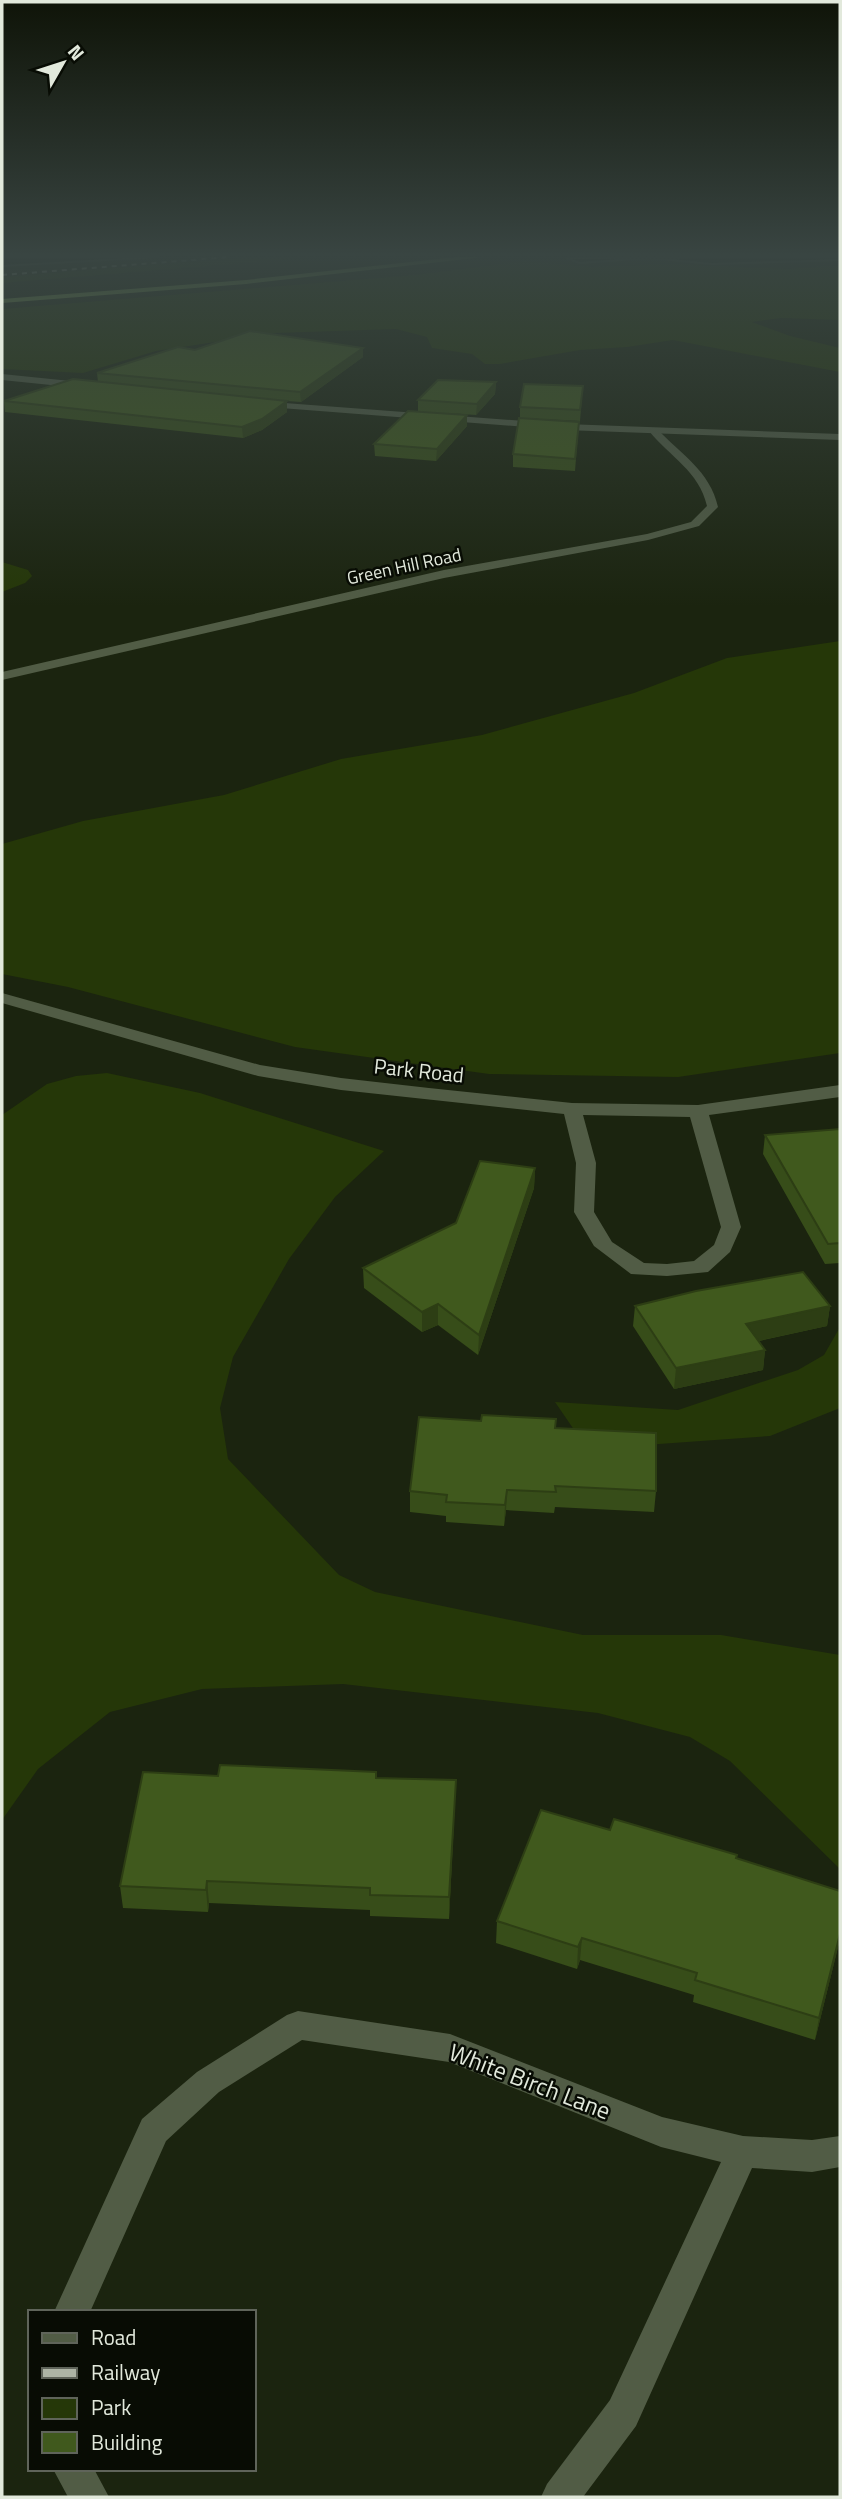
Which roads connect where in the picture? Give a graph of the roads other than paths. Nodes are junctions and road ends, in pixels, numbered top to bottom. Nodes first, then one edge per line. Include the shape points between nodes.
1 (2, 377) edge
2 (104, 388) edge
3 (247, 403) edge
4 (654, 431) junction
5 (840, 437) edge
6 (2, 676) edge
7 (2, 998) edge
8 (840, 1091) edge
9 (572, 1109) junction
10 (698, 1111) junction
11 (743, 2152) junction
12 (840, 2152) edge
13 (73, 2310) edge
14 (73, 2471) edge
15 (90, 2497) edge
16 (560, 2497) edge

1 - 2 street
3 - 4 street
4 - 5 street
4 - 6 street, Green Hill Road via 698,471 711,492 713,507 695,524 648,537 444,574
7 - 9 street, Park Road via 258,1070 341,1084
8 - 10 street, Park Road
9 - 10 street, Park Road
9 - 10 street via 586,1163 584,1212 604,1247 639,1269 667,1270 700,1267 723,1248 731,1227
11 - 12 street, White Birch Lane via 812,2156
11 - 13 street, White Birch Lane via 662,2132 450,2048 298,2025 208,2082 154,2130
11 - 16 street via 623,2413
14 - 15 street

